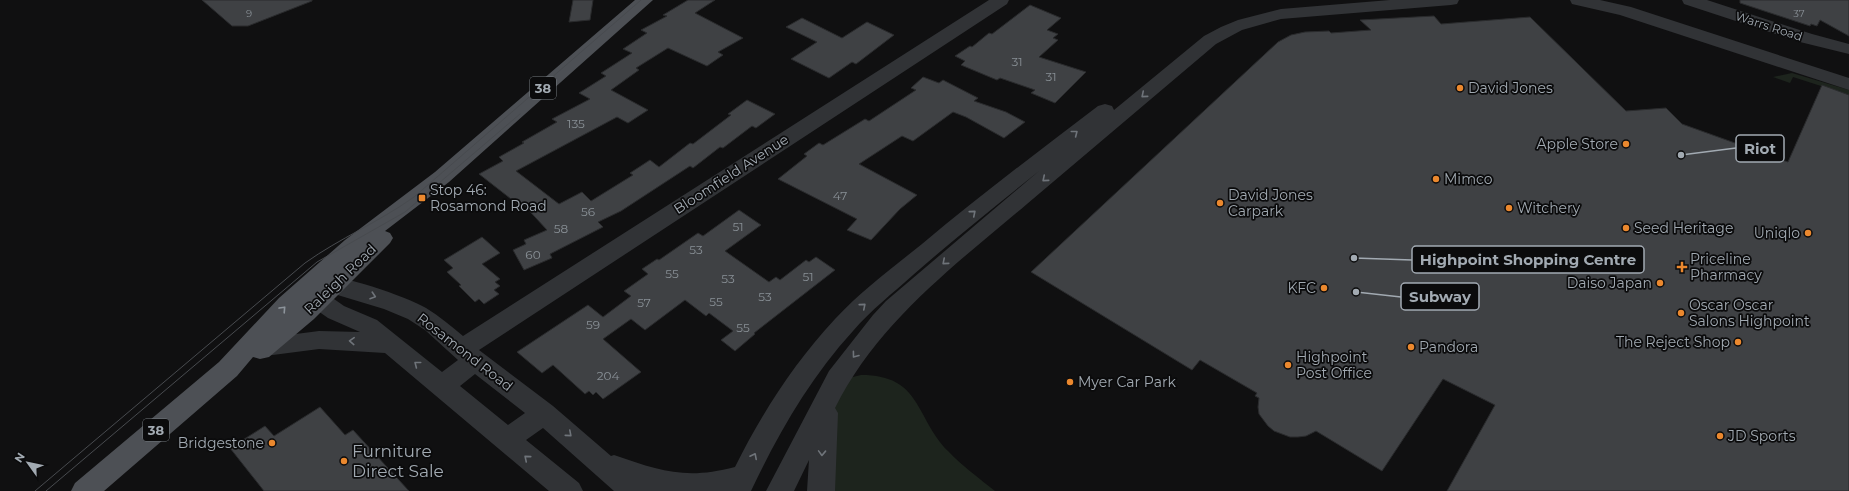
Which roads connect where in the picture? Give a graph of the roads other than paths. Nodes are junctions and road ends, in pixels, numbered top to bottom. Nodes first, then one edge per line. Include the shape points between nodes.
1 (645, 0) edge
2 (1001, 0) edge
3 (1351, 0) edge
4 (1451, 0) edge
5 (1578, 0) edge
6 (1609, 0) edge
7 (1690, 0) edge
8 (1849, 49) edge
9 (1849, 77) edge
10 (1849, 84) edge
11 (323, 288) junction
12 (391, 344) junction
13 (265, 347) junction
14 (468, 355) junction
15 (228, 369) junction
16 (443, 385) junction
17 (826, 400) junction
18 (544, 413) junction
19 (507, 440) junction
20 (596, 458) junction
21 (740, 483) edge
22 (85, 491) edge
23 (568, 491) edge
24 (633, 491) edge
25 (780, 491) edge
26 (821, 491) edge

1 - 11 main road, Raleigh Road / 38 via 442,177
2 - 14 street, Bloomfield Avenue
21 -> 3 street via 780,410 815,360 852,316 987,201 1198,35 1223,20 1254,10
4 -> 17 street via 1281,14 1245,22 1220,34 962,247 894,307 838,378
5 - 10 street via 1625,11
6 - 9 street
7 - 8 street, Warrs Road
11 - 12 street via 326,306 369,326
11 - 13 main road, Raleigh Road / 38
11 -> 14 street, Rosamond Road via 392,303 416,313 433,324
15 -> 11 main road, Raleigh Road / 38 via 287,304
12 -> 13 street via 319,340
16 -> 12 street
13 - 15 main road, Raleigh Road / 38
14 - 16 street, Bloomfield Avenue
14 - 18 street, Rosamond Road
15 - 22 main road, Raleigh Road / 38
16 - 19 street
17 - 25 street
17 -> 26 street
18 - 19 street
18 -> 20 street, Rosamond Road
23 -> 19 street
20 - 21 street via 636,476 679,489 699,490
20 - 24 street, Rosamond Road

